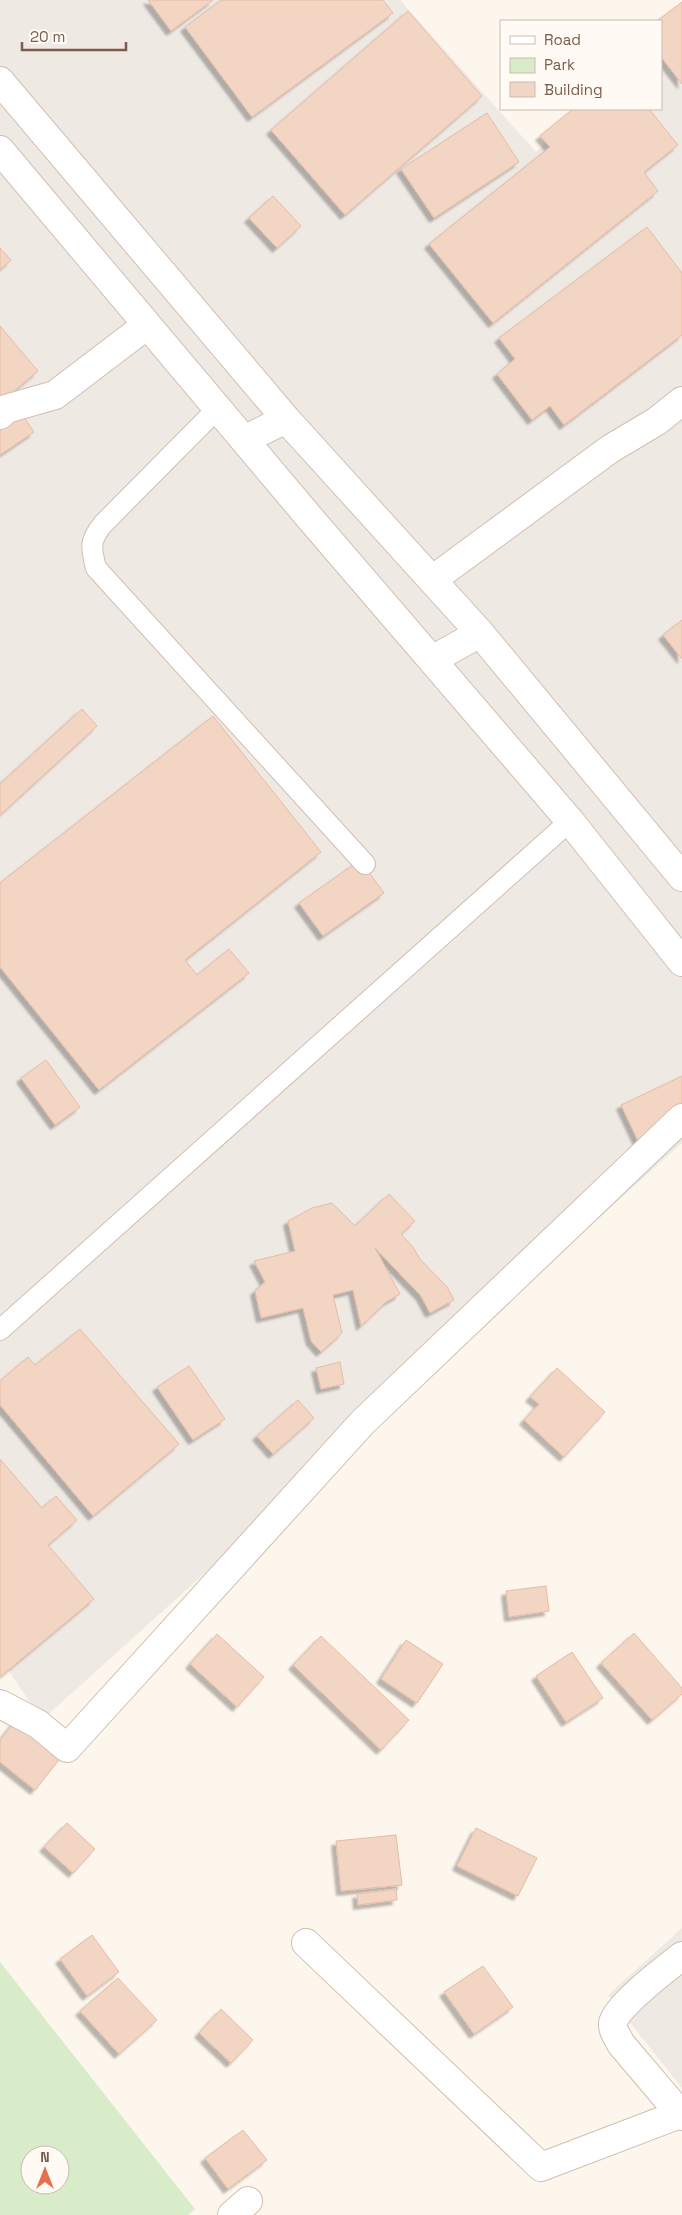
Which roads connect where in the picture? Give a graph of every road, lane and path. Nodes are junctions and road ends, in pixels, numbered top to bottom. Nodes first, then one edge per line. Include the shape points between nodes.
1 (0, 81) edge
2 (0, 150) edge
3 (147, 325) junction
4 (682, 401) edge
5 (217, 409) junction
6 (0, 415) edge
7 (286, 418) junction
8 (244, 440) junction
9 (432, 580) junction
10 (480, 632) junction
11 (432, 660) junction
12 (570, 821) junction
13 (365, 864) dead end
14 (682, 875) edge
15 (682, 962) edge
16 (682, 1118) edge
17 (0, 1330) edge
18 (0, 1704) edge
19 (306, 1943) dead end
20 (682, 1956) edge
21 (681, 2115) edge

1 - 7 street
2 - 3 street
3 - 5 street
3 - 6 street via 55,395 6,409
4 - 9 street via 657,421 610,449
5 - 8 street
5 - 13 lane via 94,535 91,548 96,568
7 - 8 street
7 - 9 street
8 - 11 street
9 - 10 street
10 - 11 street
10 - 14 street
11 - 12 street
12 - 15 street
12 - 17 lane
16 - 18 street via 363,1422 67,1748 38,1724
19 - 21 street via 541,2168
20 - 21 street via 621,2008 613,2022 621,2044

